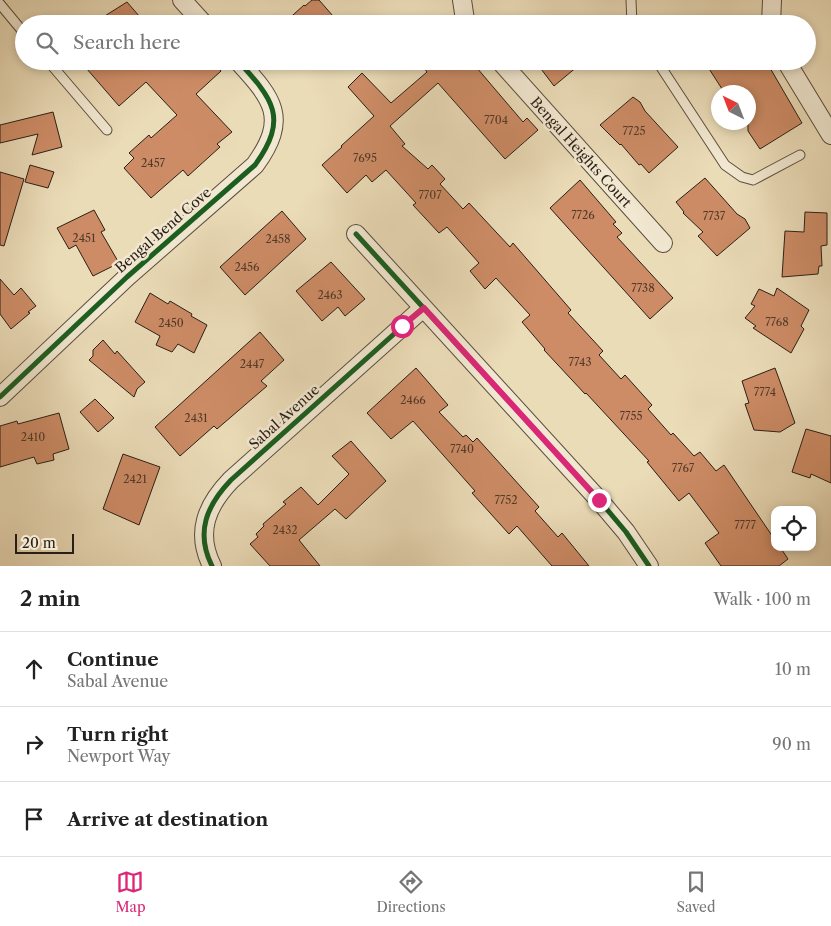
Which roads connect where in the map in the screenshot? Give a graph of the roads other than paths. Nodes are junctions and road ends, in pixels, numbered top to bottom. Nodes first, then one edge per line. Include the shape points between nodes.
1 (182, 0) edge
2 (462, 0) edge
3 (631, 0) edge
4 (772, 0) edge
5 (0, 4) edge
6 (196, 15) edge
7 (464, 15) edge
8 (632, 15) edge
9 (771, 15) edge
10 (15, 22) edge
11 (56, 70) edge
12 (246, 70) edge
13 (508, 70) edge
14 (663, 70) edge
15 (791, 70) edge
16 (108, 130) dead end
17 (831, 135) edge
18 (800, 155) dead end
19 (356, 234) dead end
20 (663, 242) dead end
21 (424, 308) junction
22 (0, 397) edge
23 (212, 566) edge
24 (648, 566) edge

1 - 6 street
2 - 7 street
3 - 8 lane
4 - 9 street
5 - 10 lane
11 - 16 lane
12 - 22 street, Bengal Bend Cove via 266,94 274,120 267,149 255,165 127,277
13 - 20 street, Bengal Heights Court
14 - 18 lane via 725,165 742,177 753,180
15 - 17 street
19 - 21 street
21 - 23 street, Sabal Avenue via 219,493 209,509 204,527 205,547
21 - 24 street via 599,500 626,532

